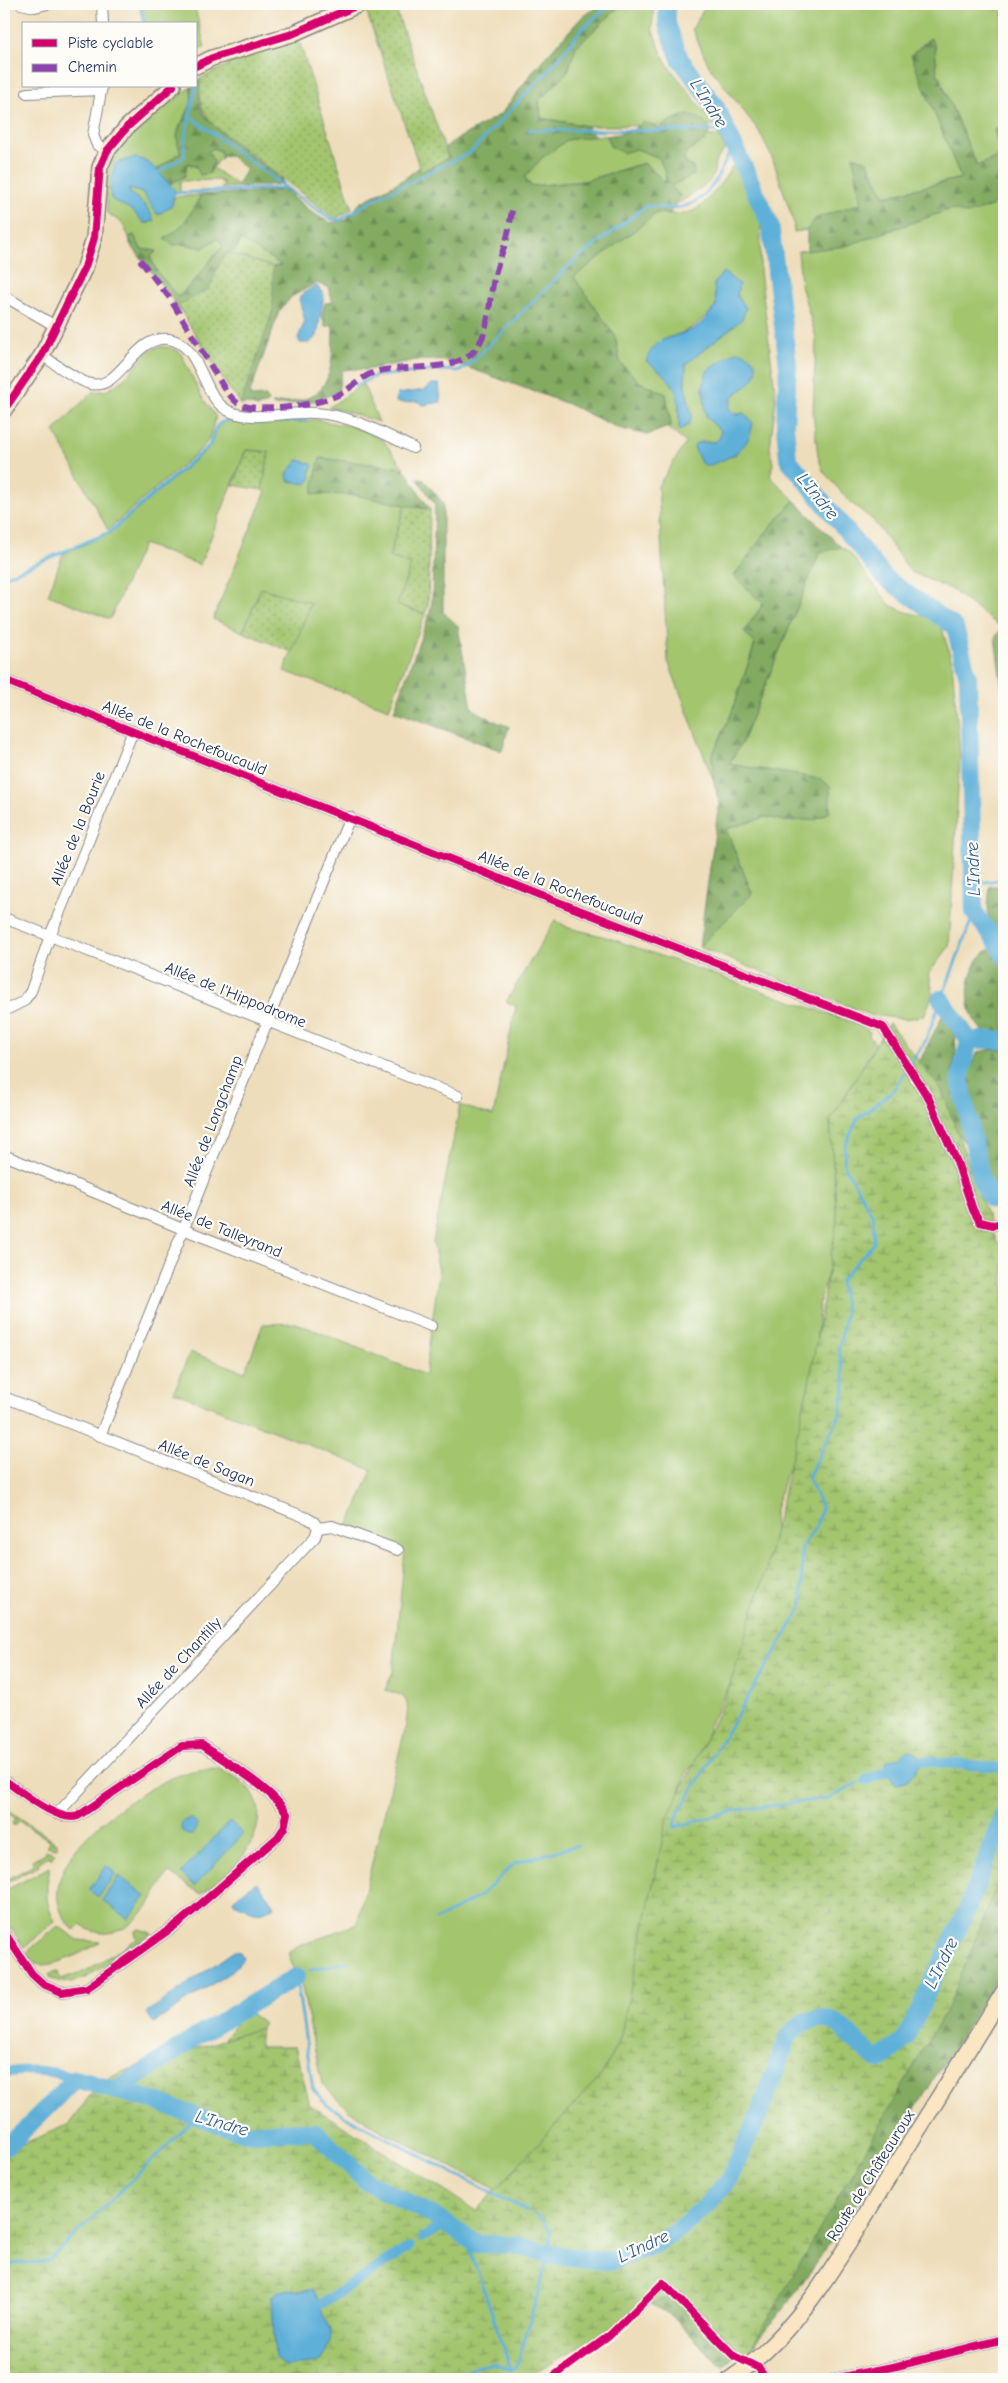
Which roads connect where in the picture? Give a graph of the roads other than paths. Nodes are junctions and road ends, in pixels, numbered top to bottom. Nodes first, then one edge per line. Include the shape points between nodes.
1 (21, 4) edge
2 (48, 4) edge
3 (102, 4) edge
4 (360, 4) edge
5 (103, 22) edge
6 (198, 65) edge
7 (102, 88) edge
8 (171, 88) edge
9 (27, 93) dead end
10 (107, 151) junction
11 (4, 296) edge
12 (57, 326) junction
13 (42, 355) junction
14 (4, 410) edge
15 (413, 448) dead end
16 (4, 680) edge
17 (133, 731) junction
18 (350, 817) junction
19 (4, 918) edge
20 (50, 936) junction
21 (4, 1011) edge
22 (266, 1023) junction
23 (458, 1096) dead end
24 (4, 1156) edge
25 (1004, 1223) edge
26 (185, 1230) junction
27 (431, 1326) dead end
28 (4, 1397) edge
29 (100, 1436) junction
30 (318, 1528) junction
31 (398, 1550) dead end
32 (4, 1780) edge
33 (56, 1814) junction
34 (4, 1932) edge
35 (1003, 1995) edge
36 (1004, 2339) edge
37 (750, 2365) junction
38 (730, 2379) edge
39 (766, 2379) edge
40 (834, 2379) edge

1 - 2 street via 35,7
3 - 5 street
4 - 6 main road via 299,32
7 - 9 street
7 - 10 street via 93,135 97,145
8 - 10 main road via 127,127
10 - 12 main road via 100,167 90,253
11 - 12 street
12 - 13 main road
13 - 14 main road
13 - 15 street via 88,383 98,384 117,374 142,346 155,340 169,340 183,345 190,353 215,397 230,412 262,416 314,413 337,417 371,428
16 - 17 street, Allée de la Rochefoucauld
17 - 18 street, Allée de la Rochefoucauld
17 - 20 street, Allée de la Bourie
18 - 22 street, Allée de Longchamp
18 - 25 street, Allée de la Rochefoucauld via 558,902 883,1027 929,1098 980,1222
19 - 20 street, Allée de l'Hippodrome
20 - 21 street, Allée de la Bourie via 24,1001
20 - 22 street, Allée de l'Hippodrome
22 - 23 street, Allée de l'Hippodrome
22 - 26 street, Allée de Longchamp
24 - 26 street, Allée de Talleyrand
26 - 27 street, Allée de Talleyrand
26 - 29 street, Allée de Longchamp
28 - 29 street, Allée de Sagan
29 - 30 street, Allée de Sagan via 307,1518
30 - 31 street via 332,1526
30 - 33 street, Allée de Chantilly via 315,1537
32 - 33 street
33 - 34 street via 70,1818 78,1816 182,1746 194,1744 202,1745 282,1805 287,1814 278,1837 168,1931 87,1988 62,1992 43,1984 32,1974
35 - 37 main road, Route de Châteauroux via 814,2297 770,2348
36 - 40 street
37 - 38 main road, Route de Châteauroux
37 - 39 street via 759,2368

